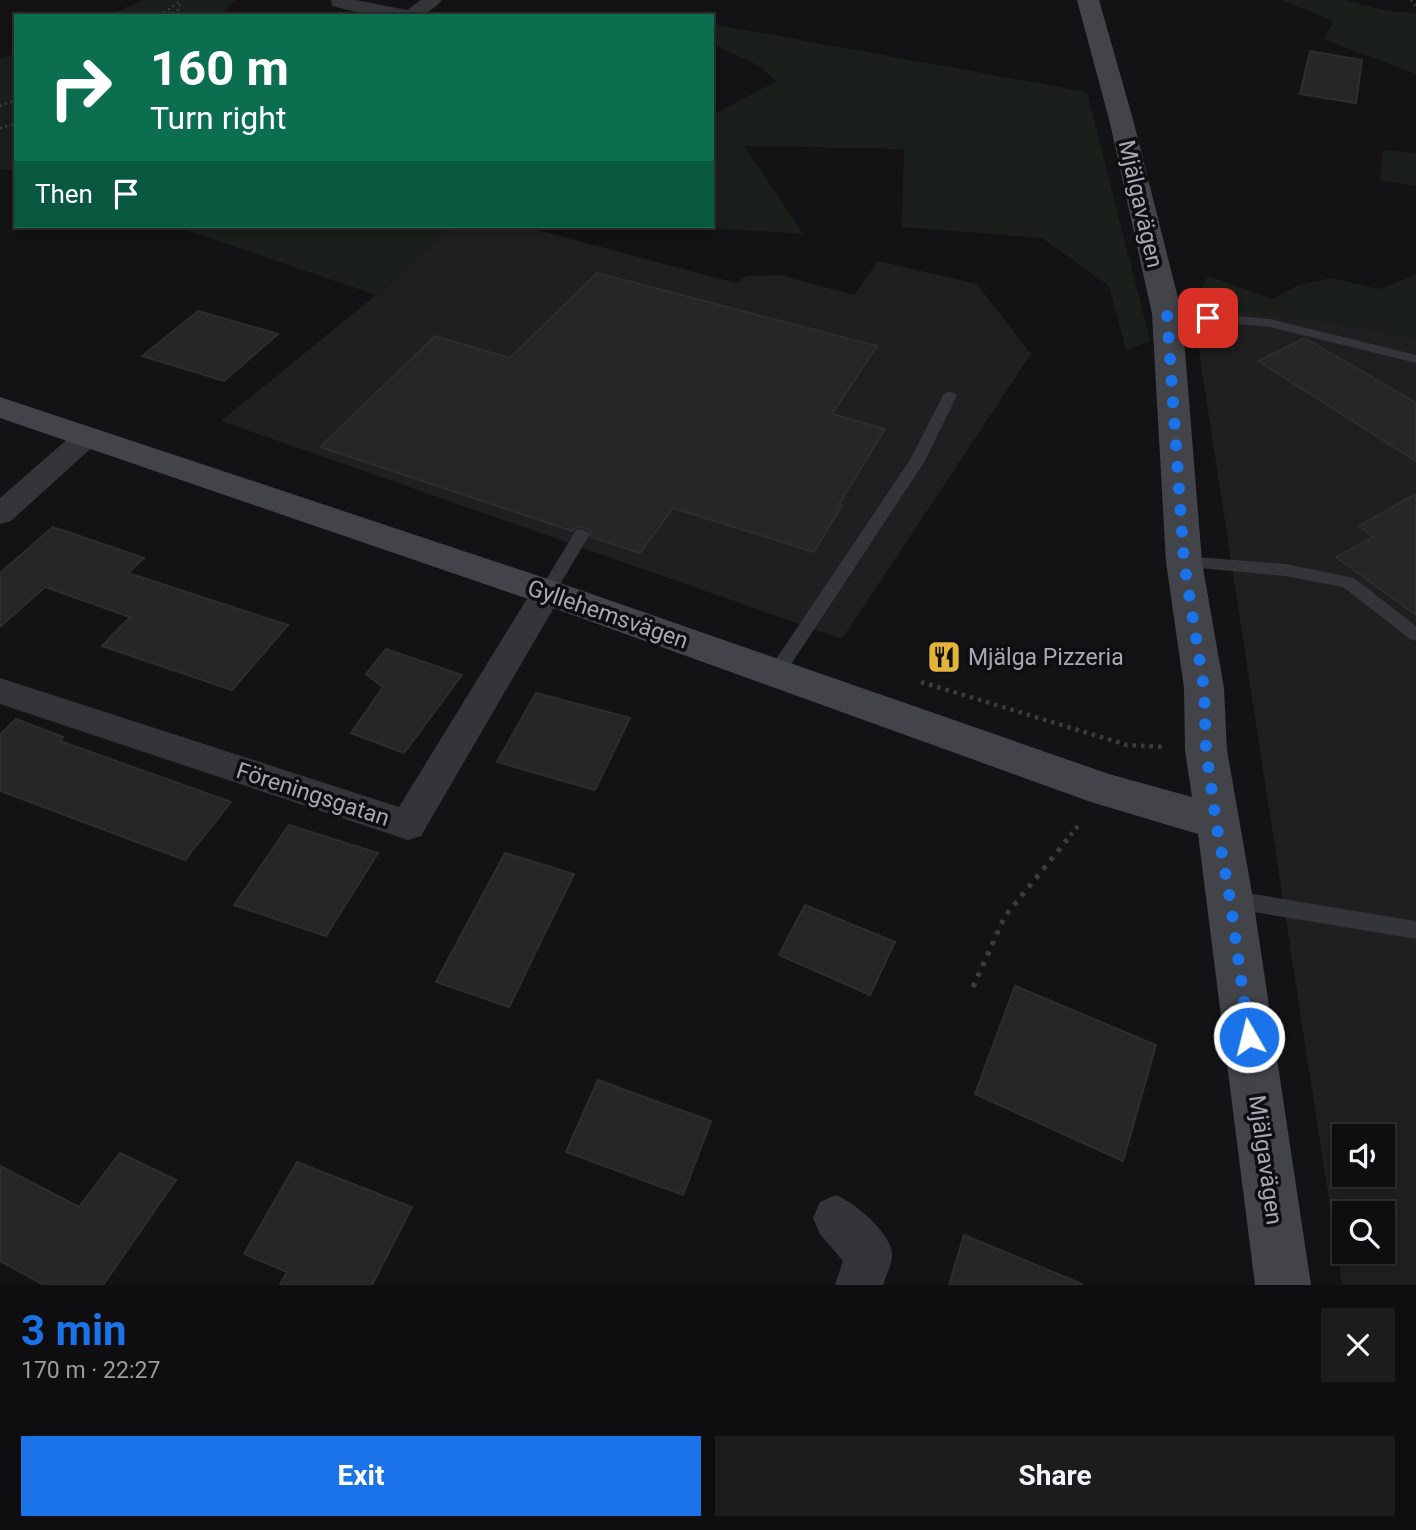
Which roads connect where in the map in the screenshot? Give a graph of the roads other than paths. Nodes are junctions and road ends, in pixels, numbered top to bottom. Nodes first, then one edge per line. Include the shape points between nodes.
1 (344, 0) edge
2 (433, 0) edge
3 (1088, 0) edge
4 (399, 14) edge
5 (412, 14) edge
6 (1167, 314) junction
7 (1416, 359) edge
8 (950, 395) dead end
9 (0, 407) edge
10 (88, 436) junction
11 (0, 514) edge
12 (582, 534) dead end
13 (1184, 562) junction
14 (547, 592) junction
15 (1416, 635) edge
16 (776, 673) junction
17 (0, 691) edge
18 (1216, 822) junction
19 (1230, 899) junction
20 (1416, 929) edge
21 (835, 1218) dead end
22 (859, 1285) edge
23 (1283, 1285) edge

1 - 4 street via 340,2
2 - 5 street
3 - 6 street, Mjälgavägen
6 - 7 lane via 1270,323
6 - 13 street, Mjälgavägen
8 - 16 lane via 917,461
9 - 10 street, Gyllehemsvägen
10 - 11 street
10 - 14 street, Gyllehemsvägen
12 - 14 lane
13 - 15 lane via 1285,570 1348,582
13 - 18 street, Mjälgavägen via 1204,688 1206,750
14 - 16 street, Gyllehemsvägen
14 - 17 street, Föreningsgatan via 408,825
16 - 18 street, Gyllehemsvägen via 1106,790
18 - 19 street, Mjälgavägen
19 - 20 lane
19 - 23 street, Mjälgavägen
21 - 22 street via 869,1254

